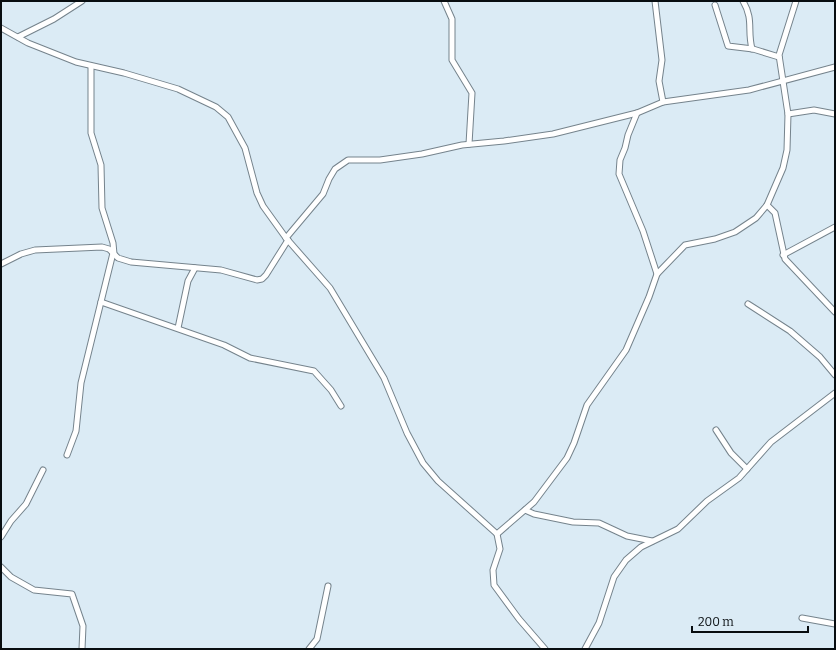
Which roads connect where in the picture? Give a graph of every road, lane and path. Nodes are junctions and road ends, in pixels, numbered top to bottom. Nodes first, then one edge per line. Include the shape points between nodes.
1 (82, 1) edge
2 (444, 1) edge
3 (655, 1) edge
4 (743, 1) edge
5 (796, 1) edge
6 (714, 5) dead end
7 (1, 28) edge
8 (18, 37) junction
9 (752, 49) junction
10 (779, 58) junction
11 (91, 66) junction
12 (835, 67) edge
13 (784, 82) junction
14 (663, 102) junction
15 (637, 113) junction
16 (788, 114) junction
17 (835, 114) edge
18 (469, 144) junction
19 (767, 205) junction
20 (835, 227) edge
21 (287, 239) junction
22 (114, 254) junction
23 (783, 255) junction
24 (1, 264) edge
25 (195, 268) junction
26 (657, 274) junction
27 (101, 302) junction
28 (748, 304) dead end
29 (835, 312) edge
30 (178, 328) junction
31 (835, 375) edge
32 (835, 393) edge
33 (341, 406) dead end
34 (716, 430) dead end
35 (67, 455) dead end
36 (747, 469) junction
37 (43, 470) dead end
38 (525, 510) junction
39 (497, 534) junction
40 (1, 538) edge
41 (653, 541) junction
42 (1, 567) edge
43 (328, 586) dead end
44 (802, 618) dead end
45 (835, 624) edge
46 (82, 649) edge
47 (309, 649) edge
48 (545, 649) edge
49 (585, 649) edge

1 - 8 street
2 - 18 street via 452,19 452,60 472,93
3 - 14 street via 662,60 659,81
4 - 9 street via 751,21 749,34
5 - 10 street via 781,42
6 - 9 street via 728,46
7 - 8 street
8 - 11 street
9 - 10 street
10 - 13 street
11 - 21 street via 178,89 221,110 233,123 245,148 263,206
11 - 22 street via 91,133 101,165 102,208
12 - 13 street
13 - 14 street via 735,93
13 - 16 street
14 - 15 street
15 - 18 street via 553,134
15 - 26 street via 620,160 619,177 643,231
16 - 17 street via 814,110
16 - 19 street via 787,150 783,168
18 - 21 street via 380,160 344,161 332,174 323,194
19 - 23 street via 773,209 777,218
19 - 26 street via 756,218 736,232 685,246
20 - 23 street
21 - 25 street via 266,275 260,280 221,270
21 - 39 street via 330,288 384,378 409,438 426,468
22 - 24 street via 102,247 35,250
22 - 25 street via 131,262
22 - 27 street
23 - 29 street
25 - 30 street via 188,281
26 - 38 street via 626,350 587,405 570,451 542,493
27 - 30 street
27 - 35 street via 81,383 76,431
28 - 31 street via 790,331 820,357
30 - 33 street via 250,358 314,372 331,390
32 - 36 street via 771,442
34 - 36 street via 731,453
36 - 41 street via 728,487 707,501 678,529
37 - 40 street via 26,504 11,521
38 - 39 street
38 - 41 street via 573,522 599,523 626,536
39 - 48 street via 500,549 493,570 494,586
41 - 49 street via 637,550 618,570
42 - 46 street via 10,577 26,587 72,594 83,626
43 - 47 street via 317,639
44 - 45 street

